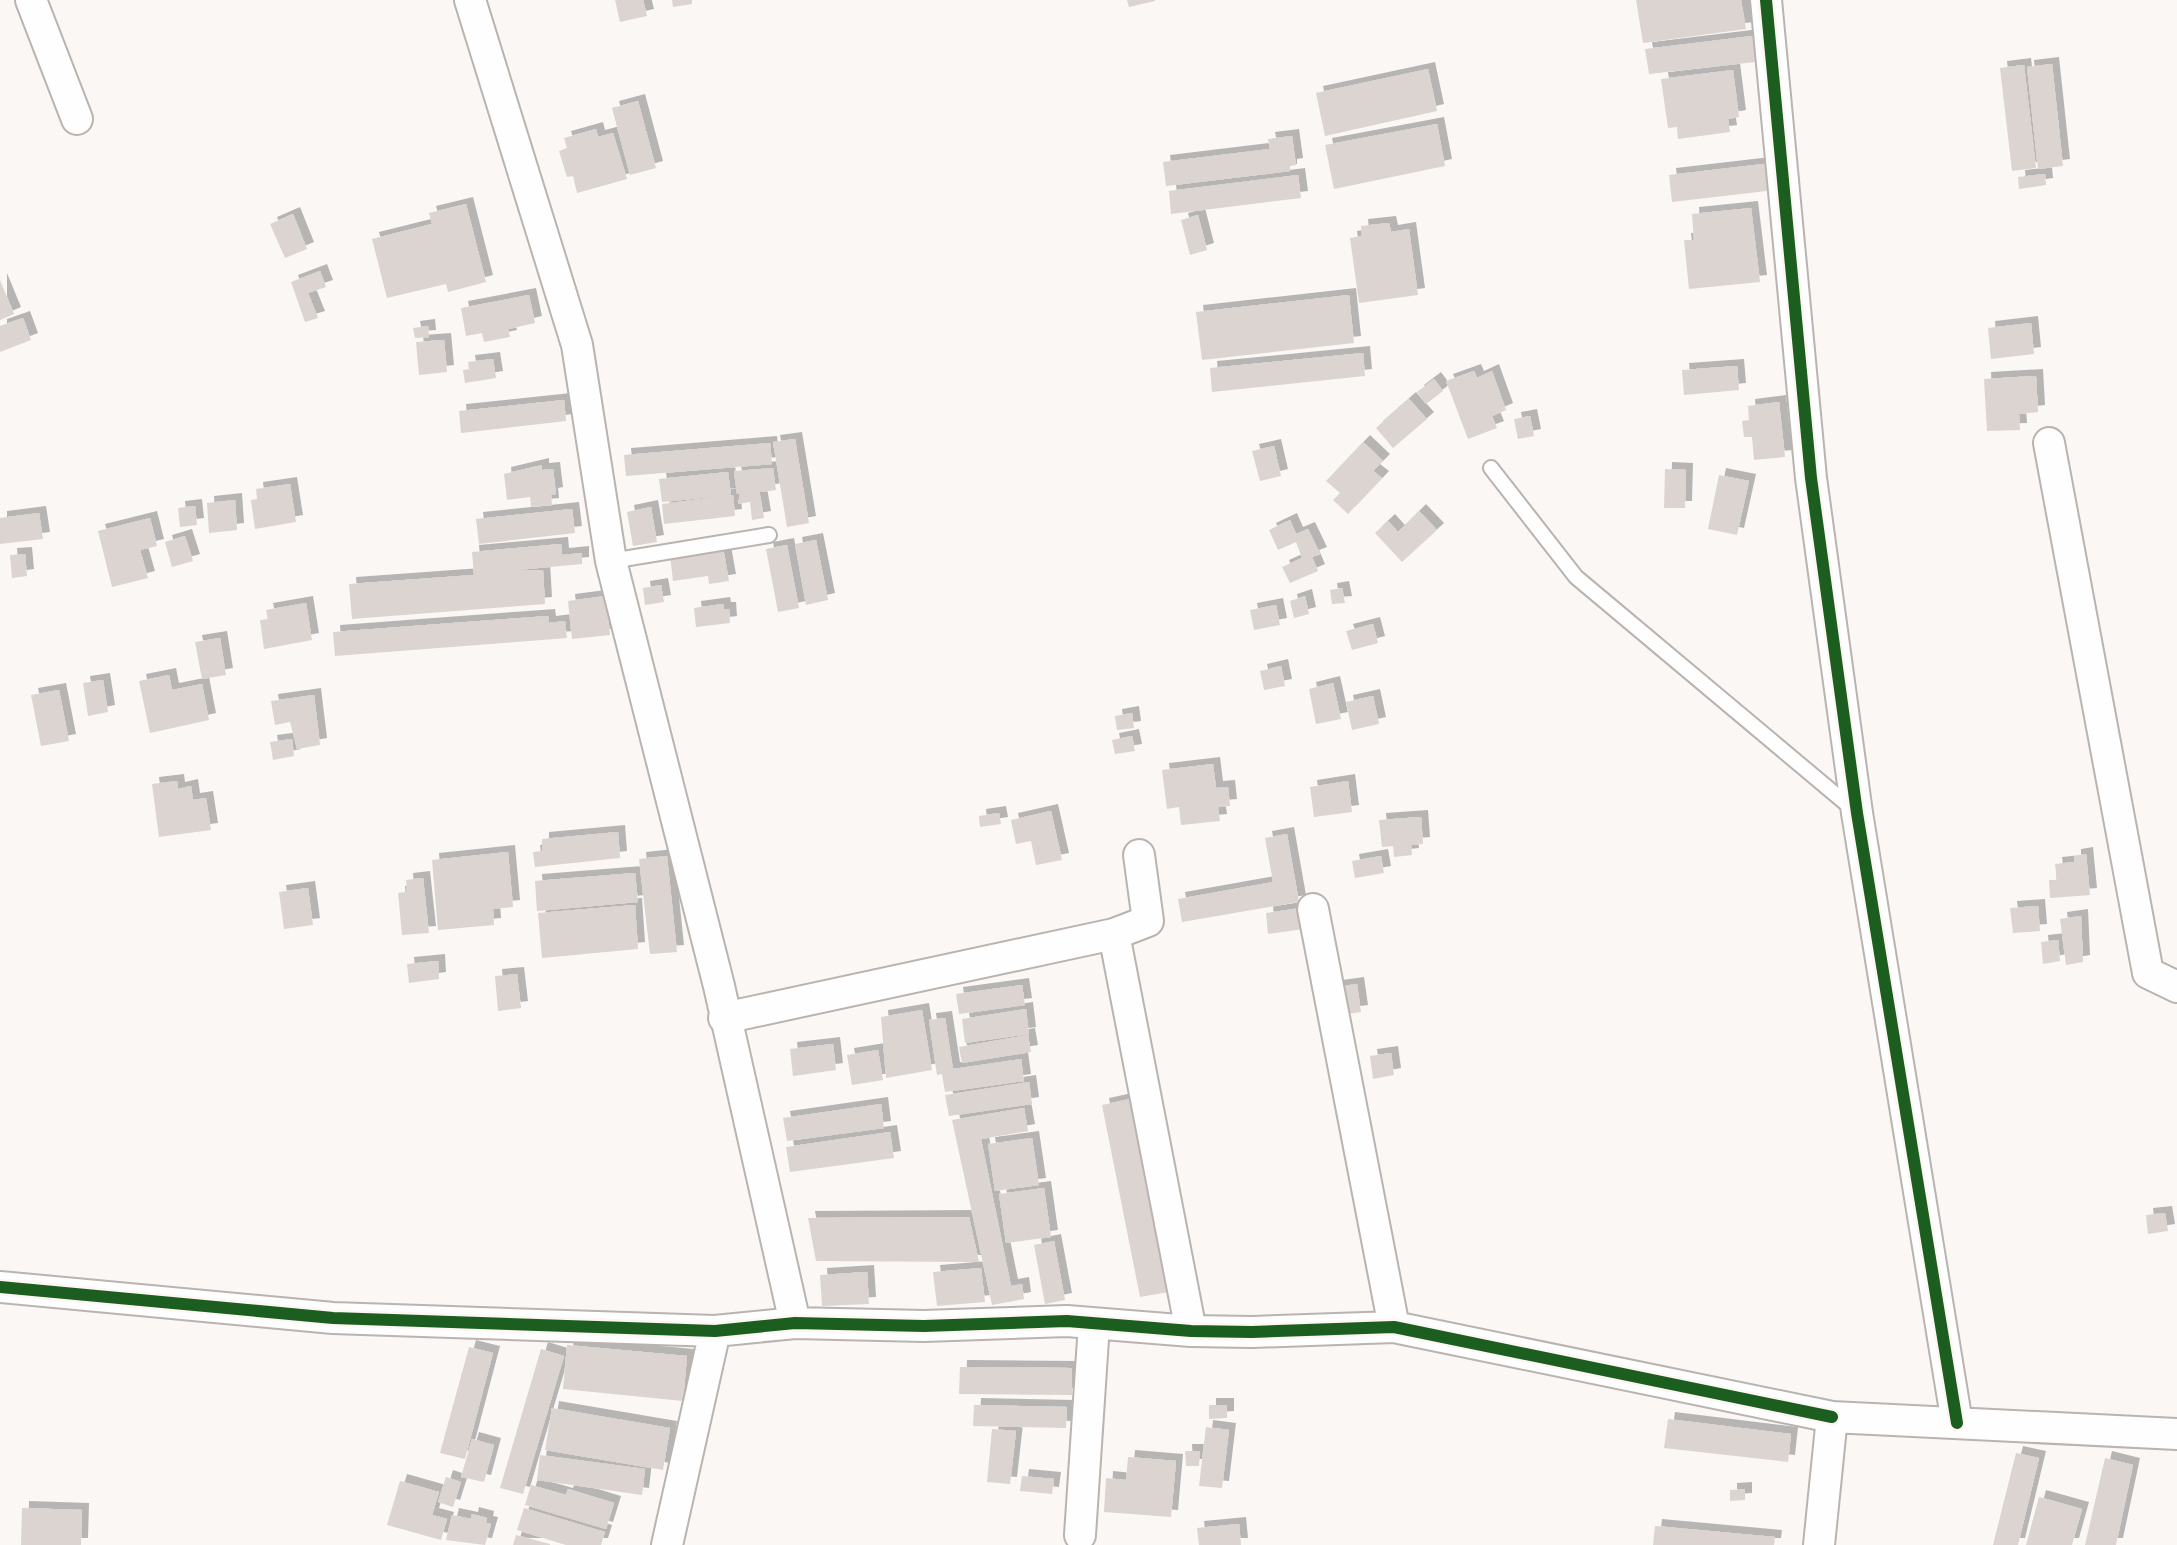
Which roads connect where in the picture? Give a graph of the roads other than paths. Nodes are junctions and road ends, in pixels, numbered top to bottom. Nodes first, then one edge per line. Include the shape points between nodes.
1 (31, 0) edge
2 (470, 0) edge
3 (1766, 0) edge
4 (77, 119) dead end
5 (2049, 443) dead end
6 (1491, 468) dead end
7 (769, 535) dead end
8 (611, 561) junction
9 (1857, 813) junction
10 (1139, 855) dead end
11 (1313, 909) dead end
12 (1114, 934) junction
13 (2177, 987) edge
14 (724, 1018) junction
15 (0, 1287) edge
16 (795, 1323) junction
17 (1094, 1324) junction
18 (1394, 1327) junction
19 (715, 1331) junction
20 (1191, 1331) junction
21 (1832, 1417) junction
22 (1957, 1423) junction
23 (2177, 1434) edge
24 (1080, 1535) dead end
25 (667, 1545) edge
26 (1819, 1545) edge

1 - 4 street
2 - 8 street via 577,345
3 - 9 street via 1811,478
5 - 13 street via 2148,973
6 - 9 lane via 1576,577
7 - 8 lane
8 - 14 street
9 - 22 street
10 - 12 street via 1148,921
11 - 18 street
12 - 14 street
12 - 20 street
14 - 16 street
15 - 19 street via 333,1318
16 - 17 street
16 - 19 street
17 - 20 street
17 - 24 street
18 - 20 street
18 - 21 street
19 - 25 street
21 - 22 street
21 - 26 street
22 - 23 street

